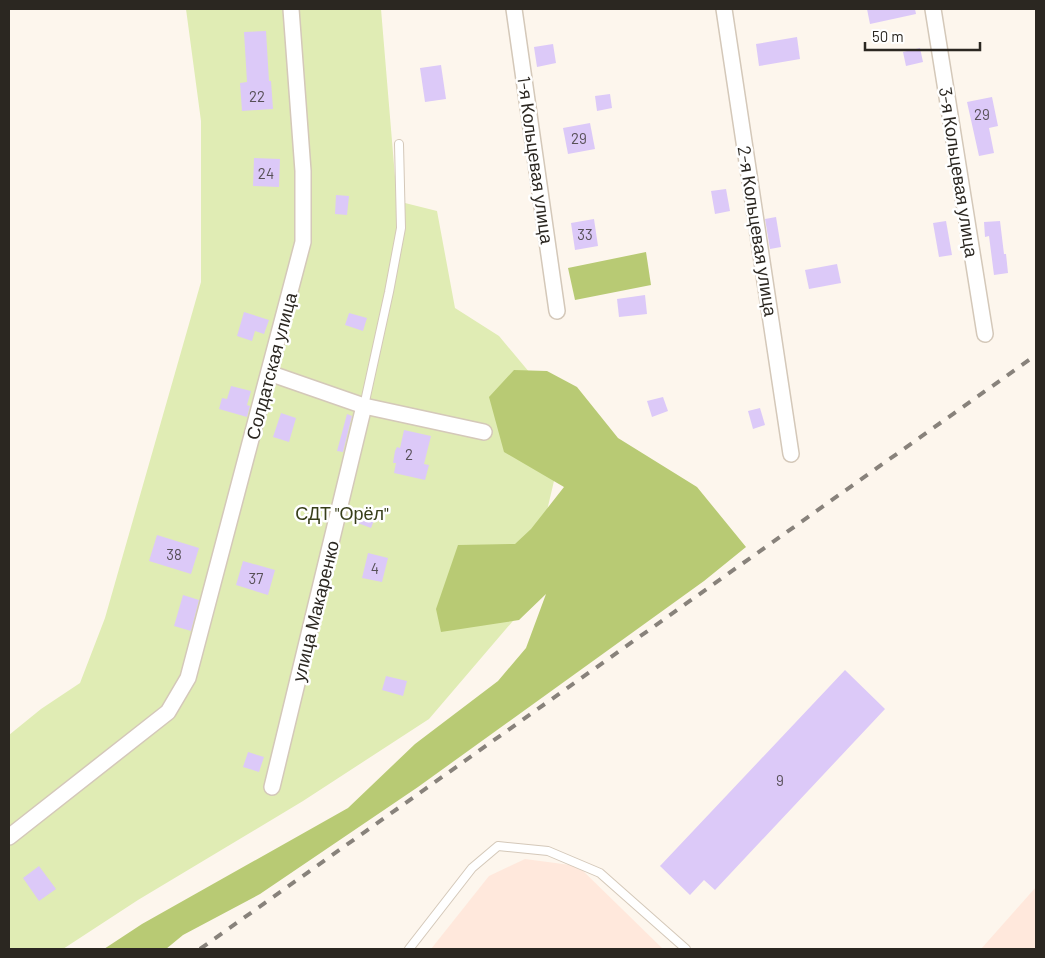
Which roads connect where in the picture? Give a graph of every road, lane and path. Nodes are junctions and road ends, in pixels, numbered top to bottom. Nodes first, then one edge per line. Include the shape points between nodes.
1 (291, 9) edge
2 (514, 9) edge
3 (724, 9) edge
4 (933, 9) edge
5 (399, 144) dead end
6 (557, 311) dead end
7 (984, 334) dead end
8 (269, 374) junction
9 (364, 406) junction
10 (484, 432) dead end
11 (791, 454) dead end
12 (272, 787) dead end
13 (9, 837) edge
14 (409, 949) edge
15 (686, 949) edge

1 - 8 street, Солдатская улица via 304,171 304,242
2 - 6 street, 1-я Кольцевая улица
3 - 11 street, 2-я Кольцевая улица
4 - 7 street, 3-я Кольцевая улица
5 - 9 lane via 401,228
8 - 9 street
8 - 13 street, Солдатская улица via 188,678 168,712
9 - 10 street
9 - 12 street, улица Макаренко
14 - 15 lane via 472,868 498,846 548,851 600,873

